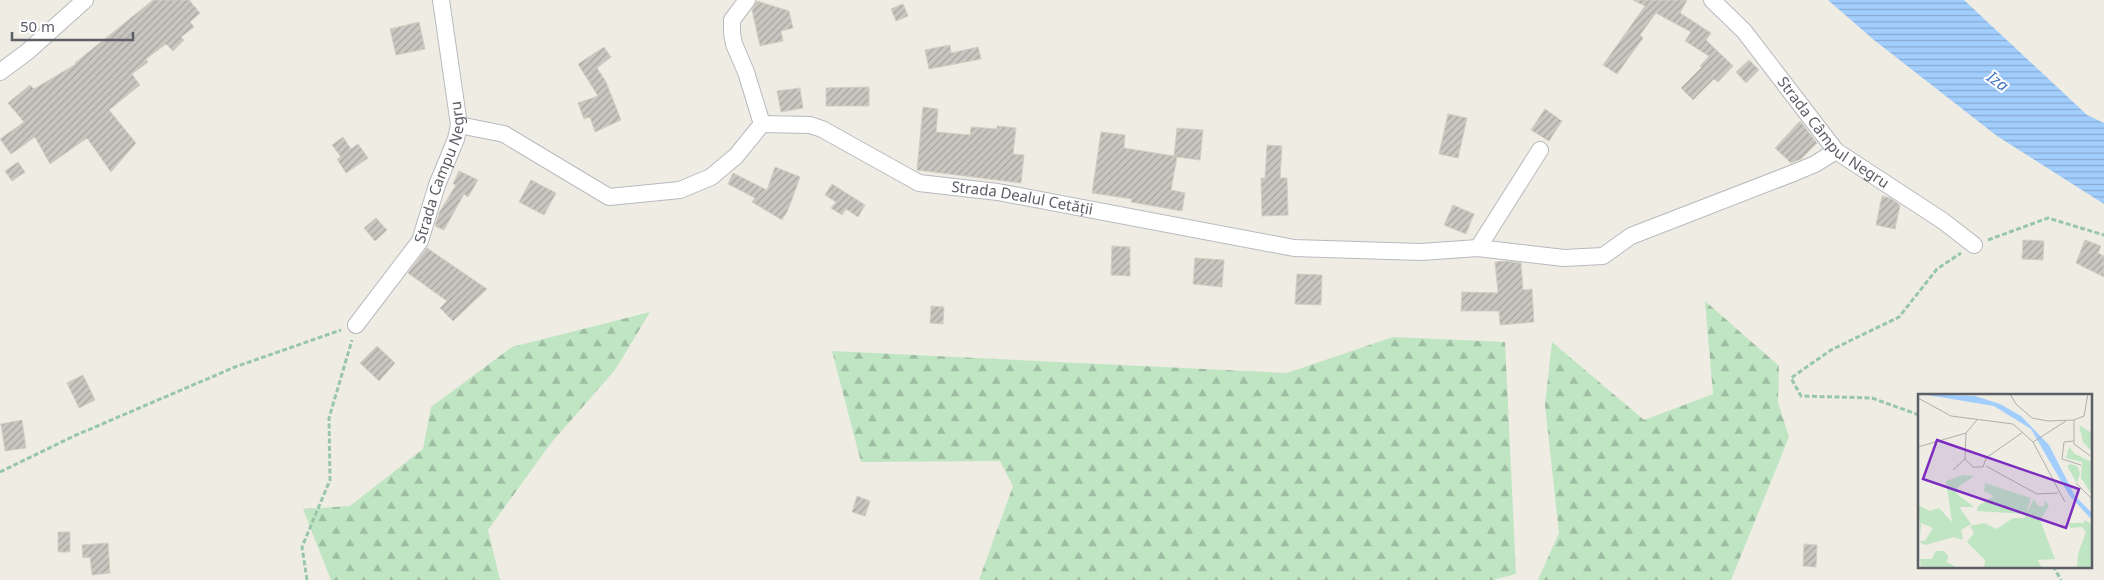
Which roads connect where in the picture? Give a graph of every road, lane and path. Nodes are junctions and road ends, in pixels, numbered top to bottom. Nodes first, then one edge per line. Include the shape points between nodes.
1 (85, 0) edge
2 (441, 0) edge
3 (747, 0) edge
4 (1712, 0) edge
5 (0, 72) edge
6 (762, 124) junction
7 (459, 125) junction
8 (1540, 150) dead end
9 (1836, 150) junction
10 (2104, 235) edge
11 (1974, 245) junction
12 (1478, 248) junction
13 (356, 325) junction
14 (1918, 414) edge
15 (0, 472) edge
16 (2054, 568) edge
17 (307, 580) edge
18 (2061, 580) edge

1 - 5 street
2 - 7 street, Strada Campu Negru
3 - 6 street via 732,20 732,33
4 - 9 street, Strada Câmpul Negru via 1744,31
6 - 7 street via 736,156 711,177 680,190 609,197 504,134
6 - 12 street, Strada Dealul Cetății via 810,125 822,129 919,182 998,192 1294,248 1421,252
7 - 13 street, Strada Campu Negru via 420,241
8 - 12 street
9 - 11 street, Strada Câmpul Negru
9 - 12 street, Strada Dealul Cetății via 1815,164 1632,236 1603,256 1564,258
10 - 11 path via 2048,218
11 - 14 path via 1936,269 1899,317 1831,350 1791,378 1801,396 1872,398
13 - 15 path via 236,367 74,436
13 - 17 path via 329,418 330,480 302,547
16 - 18 path

